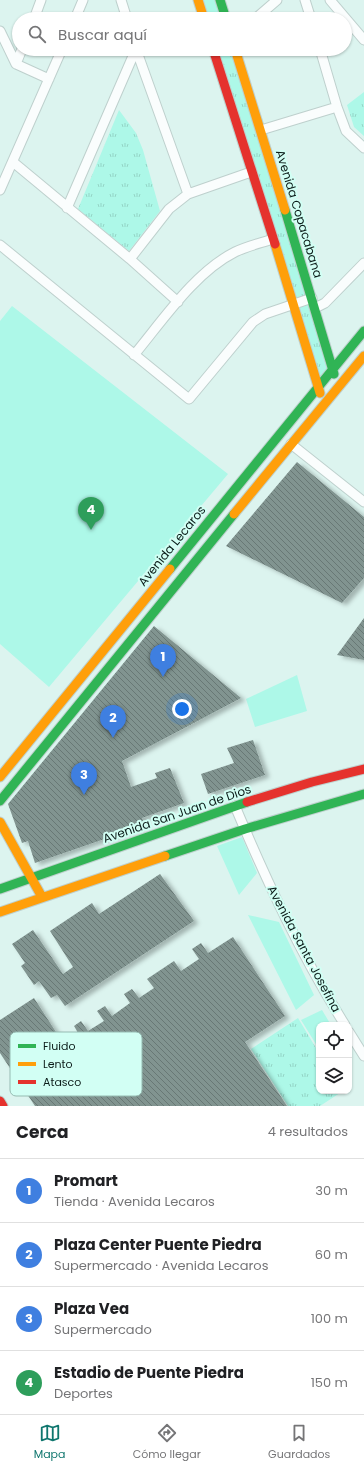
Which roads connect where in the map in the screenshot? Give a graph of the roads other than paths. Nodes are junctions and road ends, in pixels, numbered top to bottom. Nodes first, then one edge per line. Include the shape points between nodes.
1 (42, 0) edge
2 (83, 0) edge
3 (121, 0) edge
4 (198, 0) edge
5 (220, 0) edge
6 (277, 0) edge
7 (305, 0) edge
8 (330, 0) edge
9 (37, 12) edge
10 (78, 12) edge
11 (125, 12) edge
12 (202, 12) edge
13 (224, 12) edge
14 (263, 12) edge
15 (309, 12) edge
16 (340, 12) edge
17 (352, 26) edge
18 (0, 31) edge
19 (364, 40) edge
20 (12, 56) edge
21 (12, 56) edge
22 (19, 56) edge
23 (59, 56) edge
24 (133, 56) edge
25 (139, 56) edge
26 (215, 56) edge
27 (237, 56) edge
28 (322, 56) edge
29 (16, 64) junction
30 (49, 79) junction
31 (337, 107) junction
32 (261, 130) junction
33 (364, 148) edge
34 (13, 162) junction
35 (251, 172) junction
36 (0, 190) edge
37 (188, 194) junction
38 (67, 208) junction
39 (273, 239) junction
40 (0, 245) edge
41 (130, 259) junction
42 (364, 264) edge
43 (312, 298) junction
44 (178, 302) junction
45 (294, 304) junction
46 (315, 308) junction
47 (364, 331) edge
48 (134, 354) junction
49 (364, 356) edge
50 (333, 369) junction
51 (318, 388) junction
52 (338, 388) junction
53 (324, 404) junction
54 (292, 444) junction
55 (364, 502) edge
56 (364, 769) edge
57 (0, 777) edge
58 (364, 794) edge
59 (0, 801) edge
60 (236, 806) junction
61 (0, 822) edge
62 (245, 829) junction
63 (31, 877) junction
64 (0, 889) edge
65 (42, 897) junction
66 (0, 912) edge
67 (343, 1022) edge
68 (352, 1037) edge
69 (364, 1056) edge
70 (0, 1101) edge
71 (4, 1106) edge

1 - 9 street
2 - 10 street
3 - 11 street
4 - 12 main road
5 - 13 main road
6 - 14 street
7 - 15 street
8 - 16 street
17 - 19 street
18 - 20 street
21 - 29 street
22 - 29 street
23 - 30 street
24 - 38 street
25 - 37 street
26 - 35 main road
27 - 32 main road, Avenida Copacabana
28 - 31 street
29 - 30 street
30 - 34 street
31 - 32 street
31 - 33 street via 346,131
32 - 43 main road, Avenida Copacabana
34 - 36 street
34 - 38 street
35 - 37 street
35 - 39 main road
37 - 41 street via 169,209
38 - 41 street
39 - 44 street via 236,252 217,263 199,278
39 - 45 main road
40 - 48 street
41 - 44 street
42 - 46 street via 325,303
43 - 45 street
43 - 46 main road, Avenida Copacabana
44 - 48 street
45 - 48 street via 265,314 253,322 189,399
45 - 51 main road
46 - 50 main road, Avenida Copacabana
47 - 50 main road, Avenida Lecaros
49 - 52 main road
50 - 51 main road, Avenida Lecaros
50 - 52 main road, Avenida Copacabana
51 - 53 main road
51 - 57 main road, Avenida Lecaros
52 - 53 main road
53 - 54 main road
54 - 55 street
54 - 59 main road
56 - 60 main road, Avenida San Juan de Dios
58 - 62 main road
60 - 62 street, Avenida Santa Josefina
60 - 63 main road, Avenida San Juan de Dios
61 - 63 main road
62 - 65 main road
62 - 67 street, Avenida Santa Josefina via 282,914
63 - 64 main road, Avenida San Juan de Dios
63 - 65 main road
65 - 66 main road
68 - 69 street
70 - 71 main road

